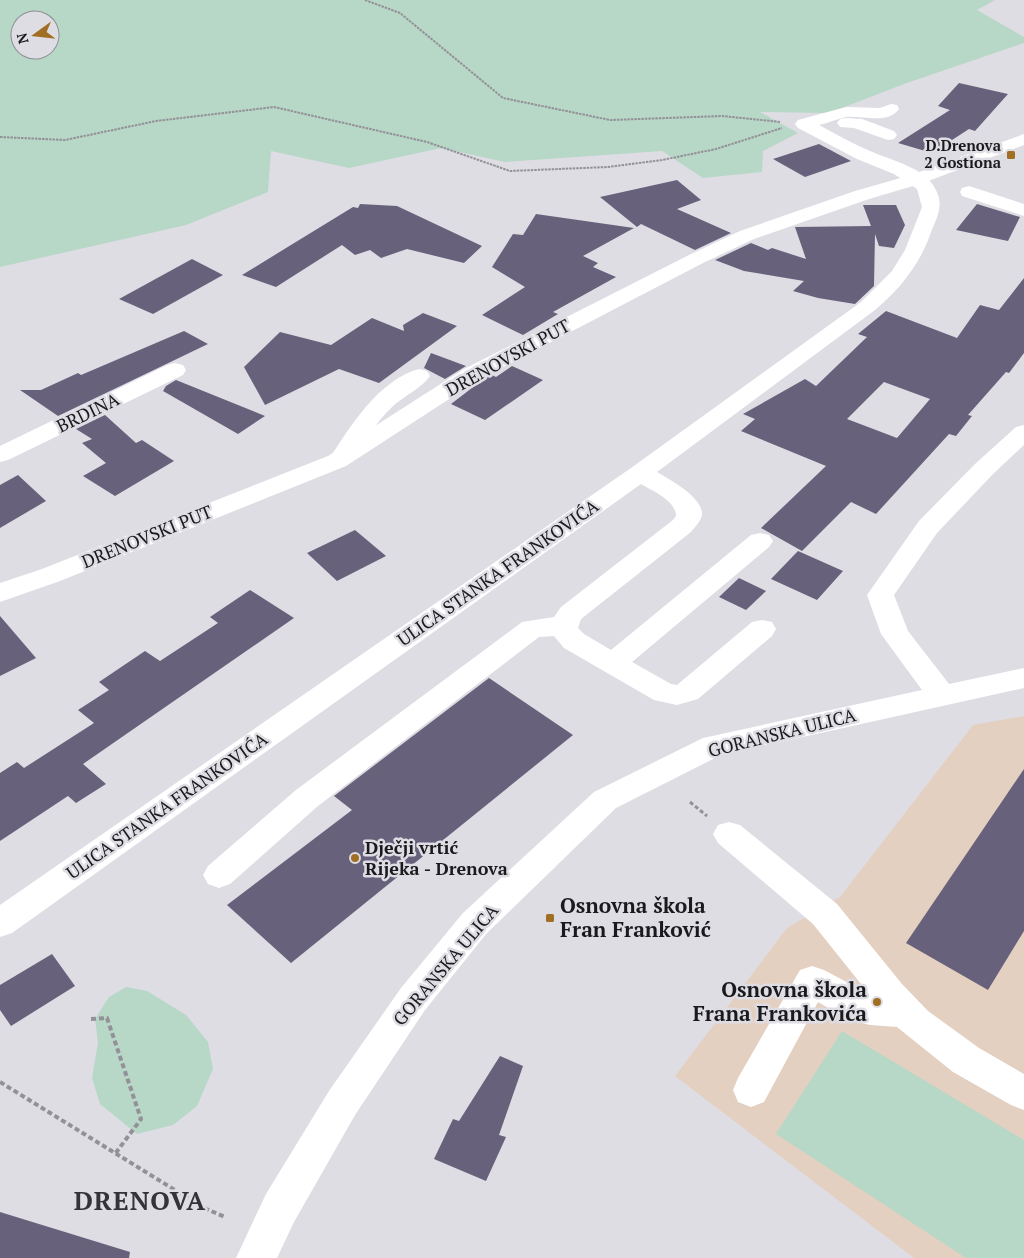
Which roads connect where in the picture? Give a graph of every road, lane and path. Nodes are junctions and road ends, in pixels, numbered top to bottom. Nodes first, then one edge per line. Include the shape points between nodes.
1 (365, 0) edge
2 (891, 109) dead end
3 (805, 126) junction
4 (888, 135) dead end
5 (0, 137) edge
6 (1024, 139) edge
7 (917, 179) junction
8 (969, 192) dead end
9 (1024, 210) edge
10 (175, 370) dead end
11 (419, 376) dead end
12 (1024, 432) edge
13 (0, 455) edge
14 (342, 458) junction
15 (640, 473) junction
16 (760, 542) dead end
17 (0, 593) edge
18 (564, 625) junction
19 (762, 629) dead end
20 (613, 663) junction
21 (1024, 678) edge
22 (941, 695) junction
23 (729, 834) dead end
24 (219, 875) dead end
25 (0, 923) edge
26 (905, 1012) junction
27 (91, 1019) dead end
28 (0, 1082) edge
29 (751, 1090) dead end
30 (1024, 1092) edge
31 (115, 1154) junction
32 (225, 1217) dead end
33 (256, 1258) edge

1 - 3 path via 400,13 503,98 610,120 722,116
2 - 3 street via 882,113 846,112
3 - 4 street via 850,123
3 - 5 path via 662,160 608,167 510,172 427,142 274,107 156,121 65,140
3 - 7 street
6 - 7 street, DRENOVSKI PUT
7 - 14 street, DRENOVSKI PUT via 747,235 698,258 472,374
7 - 15 street, ULICA STANKA FRANKOVIĆA via 929,194 929,215 915,250 884,292 798,359
8 - 9 street
10 - 13 street, BRDINA
11 - 14 street via 386,398 358,430
12 - 22 street via 928,528 880,595 895,634
14 - 17 street, DRENOVSKI PUT
15 - 18 street via 679,498 690,515 682,526 571,613
15 - 25 street, ULICA STANKA FRANKOVIĆA
16 - 20 street
18 - 20 street via 564,630 574,641
18 - 24 street via 532,629 307,798
19 - 20 street via 688,692 677,695 664,693
21 - 22 street, GORANSKA ULICA
22 - 33 street, GORANSKA ULICA via 714,746 605,800 475,923 413,999 342,1103 280,1208
23 - 26 street via 825,914
26 - 29 street via 857,1007 812,981
26 - 30 street via 966,1060
27 - 31 path via 107,1018 141,1119
28 - 31 path
31 - 32 path via 204,1208

